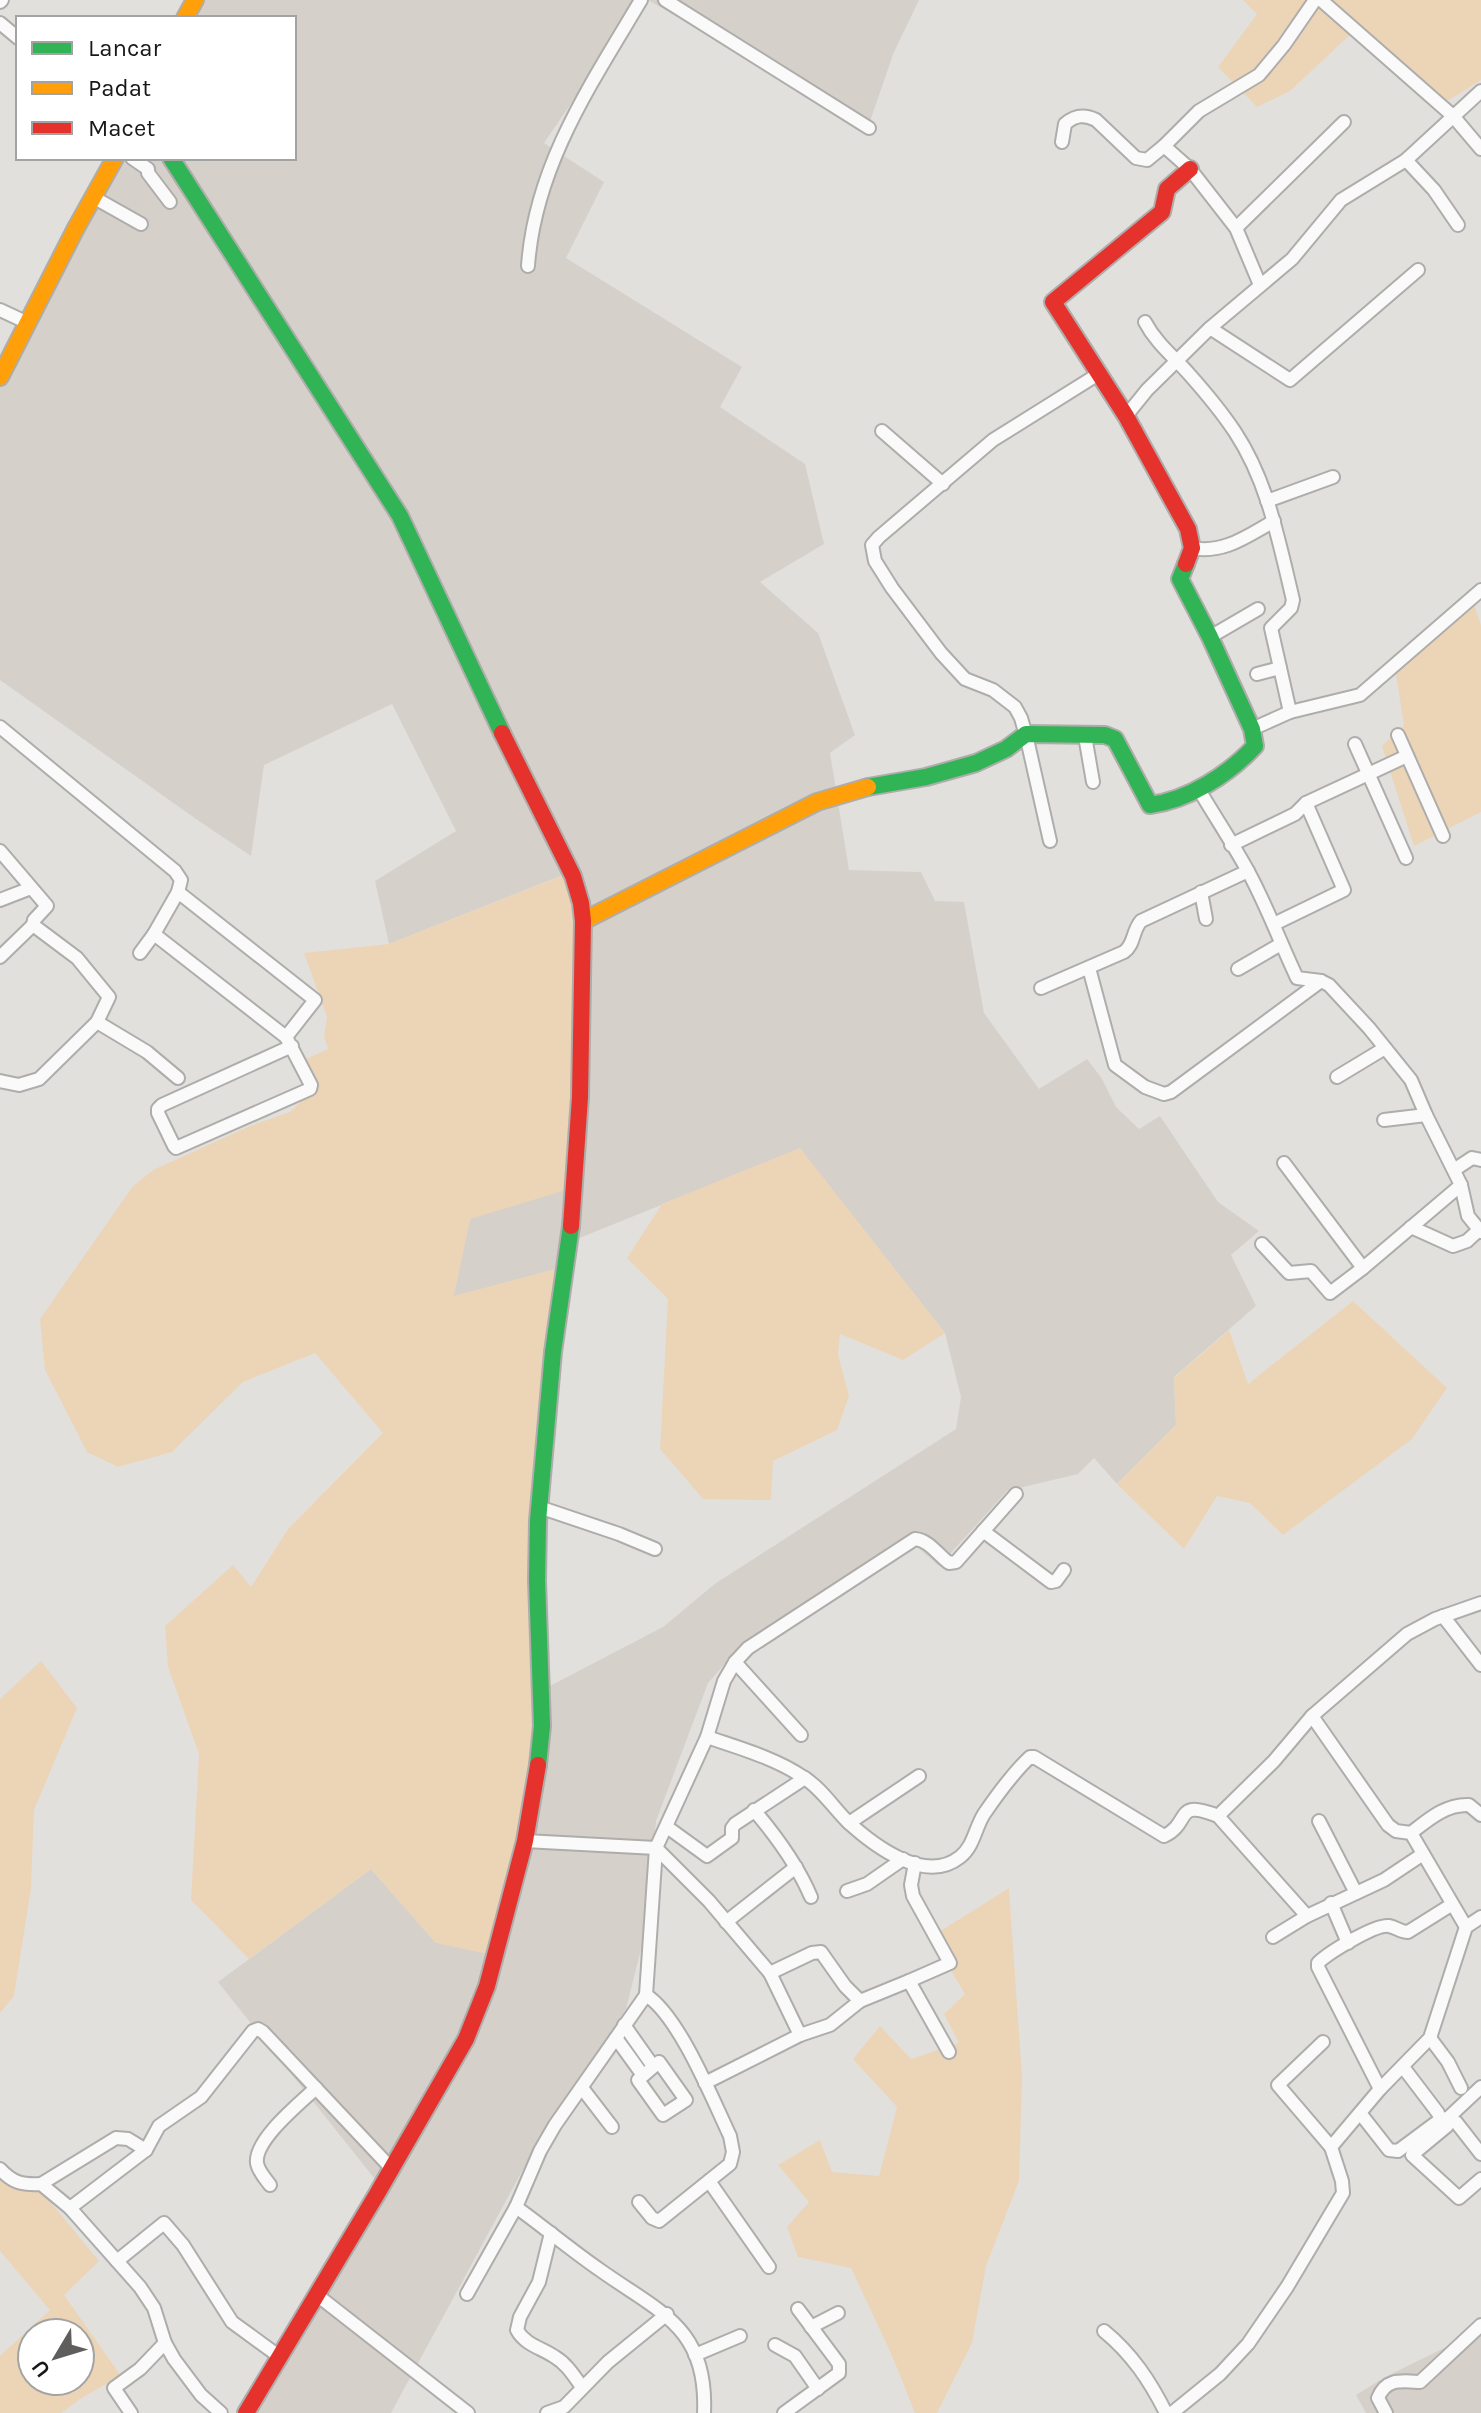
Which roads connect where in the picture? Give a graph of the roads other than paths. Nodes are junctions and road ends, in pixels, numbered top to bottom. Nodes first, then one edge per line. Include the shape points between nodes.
1 (641, 0) edge
2 (665, 0) edge
3 (1318, 0) edge
4 (0, 23) edge
5 (16, 36) edge
6 (1481, 91) edge
7 (1453, 116) junction
8 (1344, 122) dead end
9 (869, 128) dead end
10 (1062, 142) dead end
11 (1164, 146) junction
12 (1481, 149) edge
13 (114, 160) edge
14 (135, 160) edge
15 (162, 160) edge
16 (172, 160) edge
17 (1406, 160) junction
18 (148, 169) junction
19 (1190, 169) junction
20 (93, 197) junction
21 (170, 202) dead end
22 (141, 224) dead end
23 (1458, 225) dead end
24 (1236, 228) junction
25 (528, 266) dead end
26 (1418, 270) dead end
27 (1260, 285) junction
28 (0, 310) edge
29 (1145, 322) dead end
30 (28, 323) junction
31 (1210, 328) junction
32 (1176, 362) junction
33 (1100, 373) junction
34 (0, 377) edge
35 (1126, 416) junction
36 (882, 431) dead end
37 (1333, 477) dead end
38 (943, 484) junction
39 (1267, 501) junction
40 (1274, 521) junction
41 (1192, 548) junction
42 (1481, 590) edge
43 (1258, 609) dead end
44 (1210, 637) junction
45 (1280, 668) junction
46 (1257, 674) dead end
47 (1290, 712) junction
48 (0, 727) edge
49 (1252, 729) junction
50 (1026, 734) junction
51 (1398, 735) dead end
52 (1085, 736) junction
53 (1355, 744) dead end
54 (1407, 756) junction
55 (1369, 775) junction
56 (1093, 782) dead end
57 (1198, 788) junction
58 (1306, 803) junction
59 (1443, 836) dead end
60 (1050, 841) dead end
61 (1231, 845) junction
62 (0, 851) edge
63 (1406, 858) dead end
64 (1248, 871) junction
65 (31, 888) junction
66 (178, 892) junction
67 (1201, 892) junction
68 (0, 900) edge
69 (1206, 919) dead end
70 (583, 921) junction
71 (1274, 924) junction
72 (33, 925) junction
73 (154, 934) junction
74 (1281, 944) junction
75 (140, 953) dead end
76 (0, 957) edge
77 (1089, 968) junction
78 (1238, 969) dead end
79 (1321, 981) junction
80 (1041, 988) dead end
81 (97, 1022) junction
82 (289, 1042) junction
83 (1385, 1048) junction
84 (1337, 1077) dead end
85 (178, 1078) dead end
86 (0, 1081) edge
87 (1426, 1115) junction
88 (1384, 1120) dead end
89 (1481, 1160) edge
90 (1284, 1163) dead end
91 (1454, 1170) junction
92 (1461, 1185) junction
93 (1411, 1227) junction
94 (1480, 1231) edge
95 (1262, 1244) dead end
96 (1363, 1268) junction
97 (1016, 1494) dead end
98 (539, 1507) junction
99 (983, 1531) junction
100 (655, 1549) dead end
101 (1064, 1570) dead end
102 (1481, 1603) edge
103 (1443, 1616) junction
104 (735, 1662) junction
105 (1481, 1665) edge
106 (1312, 1716) junction
107 (801, 1735) dead end
108 (707, 1737) junction
109 (919, 1776) dead end
110 (805, 1778) junction
111 (754, 1810) junction
112 (1481, 1815) edge
113 (1218, 1816) junction
114 (1319, 1821) dead end
115 (849, 1823) junction
116 (667, 1827) junction
117 (1411, 1833) junction
118 (525, 1841) junction
119 (656, 1848) junction
120 (1423, 1854) junction
121 (909, 1861) junction
122 (796, 1867) junction
123 (847, 1891) dead end
124 (1356, 1893) junction
125 (811, 1897) dead end
126 (1331, 1903) junction
127 (1451, 1905) junction
128 (1307, 1916) junction
129 (1481, 1917) edge
130 (726, 1922) junction
131 (1466, 1927) junction
132 (1273, 1937) dead end
133 (1348, 1943) junction
134 (770, 1973) junction
135 (909, 1981) junction
136 (646, 1995) junction
137 (860, 2001) junction
138 (624, 2025) junction
139 (800, 2035) junction
140 (616, 2038) junction
141 (1430, 2038) junction
142 (1323, 2042) dead end
143 (949, 2052) dead end
144 (1403, 2067) junction
145 (705, 2083) junction
146 (1481, 2087) edge
147 (316, 2088) junction
148 (582, 2088) junction
149 (1461, 2088) dead end
150 (1380, 2089) junction
151 (1360, 2113) junction
152 (1443, 2116) junction
153 (612, 2127) dead end
154 (1331, 2147) junction
155 (146, 2150) junction
156 (1481, 2154) edge
157 (391, 2168) junction
158 (0, 2169) edge
159 (1481, 2179) edge
160 (709, 2181) junction
161 (41, 2184) junction
162 (270, 2185) dead end
163 (639, 2202) dead end
164 (516, 2207) junction
165 (70, 2208) junction
166 (551, 2233) junction
167 (117, 2261) junction
168 (769, 2267) dead end
169 (467, 2294) dead end
170 (317, 2295) junction
171 (798, 2309) dead end
172 (838, 2313) dead end
173 (667, 2314) junction
174 (1481, 2325) edge
175 (811, 2327) junction
176 (1104, 2331) dead end
177 (740, 2336) dead end
178 (165, 2343) junction
179 (775, 2345) dead end
180 (695, 2355) junction
181 (280, 2357) junction
182 (582, 2387) junction
183 (818, 2389) junction
184 (791, 2411) edge
185 (131, 2413) edge
186 (221, 2413) edge
187 (246, 2413) edge
188 (468, 2413) edge
189 (547, 2413) edge
190 (704, 2413) edge
191 (1169, 2413) edge
192 (1386, 2413) edge

1 - 25 street via 555,153 532,223
2 - 9 street
3 - 7 street
3 - 11 street via 1259,75 1206,106
4 - 5 street
6 - 7 street
7 - 12 street
7 - 17 street
8 - 24 street
10 - 11 street via 1065,124 1080,115 1096,120 1136,158 1147,160
11 - 19 street
13 - 20 main road
14 - 18 street
15 - 18 street
16 - 70 main road via 400,516 573,876
17 - 23 street
17 - 27 street via 1341,200 1309,242
18 - 21 street
19 - 24 street
19 - 33 main road via 1167,189 1162,212 1053,302
20 - 22 street
20 - 30 main road
24 - 27 street
26 - 31 street via 1290,380
27 - 31 street
28 - 30 street
29 - 32 street
30 - 34 main road
31 - 32 street
32 - 35 street
32 - 39 street via 1234,431
33 - 35 main road
33 - 38 street via 993,440
35 - 41 main road via 1188,529
36 - 38 street
37 - 39 street
38 - 50 street via 876,540 874,558 941,653 965,679 1006,699
39 - 40 street
40 - 41 street via 1217,550
40 - 45 street via 1293,603 1271,626
41 - 44 main road via 1180,579
42 - 47 street via 1360,695
43 - 44 street
44 - 49 main road
45 - 46 street
45 - 47 street
47 - 49 street
48 - 66 street via 175,871 181,880
49 - 57 main road via 1251,751
50 - 52 main road
50 - 60 street
50 - 70 main road via 976,763 817,802
51 - 54 street
52 - 56 street
52 - 57 main road via 1115,739 1150,805 1179,799
53 - 55 street
54 - 55 street
54 - 59 street
55 - 58 street
55 - 63 street
57 - 61 street
58 - 61 street via 1295,814
58 - 71 street via 1344,890
61 - 64 street
62 - 65 street
64 - 67 street
64 - 71 street
65 - 68 street
65 - 72 street via 47,906
66 - 73 street
66 - 82 street via 314,999
67 - 69 street
67 - 77 street via 1141,921 1128,949
70 - 98 main road via 580,1097 570,1244 553,1352
71 - 74 street
72 - 76 street
72 - 81 street via 77,958 109,997
73 - 75 street
73 - 82 street
74 - 78 street
74 - 79 street via 1297,978
77 - 79 street via 1115,1065 1145,1087 1167,1094
77 - 80 street
79 - 83 street
81 - 85 street
81 - 86 street via 39,1079 19,1085
82 - 82 street via 310,1089 174,1146 158,1113 162,1105
83 - 84 street
83 - 87 street via 1416,1088
87 - 88 street
87 - 91 street
89 - 91 street via 1472,1158
90 - 96 street
91 - 92 street
92 - 93 street
92 - 94 street via 1468,1216
93 - 94 street via 1453,1246
93 - 96 street
95 - 96 street via 1289,1273 1309,1270 1330,1293
97 - 99 street
98 - 100 street
98 - 118 main road via 542,1726
99 - 101 street via 1051,1582
99 - 104 street via 952,1564 915,1539 748,1648
102 - 103 street
103 - 105 street
103 - 106 street via 1400,1639
104 - 107 street
104 - 108 street
106 - 113 street
106 - 117 street via 1388,1825
108 - 110 street
108 - 116 street
109 - 115 street
110 - 111 street
110 - 115 street
111 - 116 street via 733,1826 731,1839 707,1856
111 - 122 street
112 - 117 street via 1469,1805 1456,1806
113 - 121 street via 1193,1809 1164,1836 1030,1757 982,1816 959,1857 936,1867
113 - 128 street
114 - 124 street
115 - 121 street
116 - 119 street
117 - 120 street
118 - 119 street
118 - 157 main road via 476,2016
119 - 130 street
119 - 136 street
120 - 124 street
120 - 127 street
121 - 123 street
121 - 135 street via 913,1896 950,1963
122 - 125 street
122 - 130 street
124 - 126 street
126 - 128 street
126 - 133 street
127 - 131 street
127 - 133 street via 1408,1932 1379,1927
128 - 132 street
129 - 131 street
130 - 134 street
131 - 141 street
133 - 150 street via 1318,1967
134 - 137 street via 821,1952
134 - 139 street
135 - 137 street
135 - 143 street
136 - 138 street
136 - 145 street via 666,2013
137 - 139 street via 830,2025
138 - 140 street
138 - 140 street via 648,2070
139 - 145 street
140 - 148 street
141 - 144 street
141 - 149 street
142 - 154 street via 1278,2085
144 - 150 street
144 - 152 street
145 - 160 street via 733,2152 730,2164
146 - 152 street
147 - 155 street via 256,2029 201,2097 159,2126
147 - 157 street
147 - 162 street via 277,2125 258,2153 257,2165
148 - 153 street
148 - 164 street via 540,2151
150 - 151 street
151 - 152 street via 1394,2152
151 - 154 street
152 - 156 street via 1456,2122
152 - 159 street via 1447,2126 1412,2155 1459,2198
154 - 191 street via 1343,2193 1287,2287 1235,2360
155 - 161 street via 116,2138
155 - 165 street
157 - 170 main road
158 - 161 street via 21,2185
160 - 163 street via 658,2221
160 - 168 street
161 - 165 street
164 - 166 street
164 - 169 street
165 - 167 street
166 - 173 street
166 - 182 street via 539,2282 517,2330 557,2357
167 - 178 street via 148,2298
167 - 181 street via 164,2223 232,2322
170 - 181 main road
170 - 188 street
171 - 175 street
172 - 175 street
173 - 180 street
173 - 182 street
174 - 192 street via 1420,2382 1395,2381 1382,2389 1378,2398
175 - 183 street via 841,2369
176 - 191 street via 1123,2346
177 - 180 street
178 - 185 street via 114,2388
178 - 186 street via 201,2395
179 - 183 street via 795,2356
180 - 190 street via 703,2380
181 - 187 main road
182 - 189 street via 564,2407
183 - 184 street

